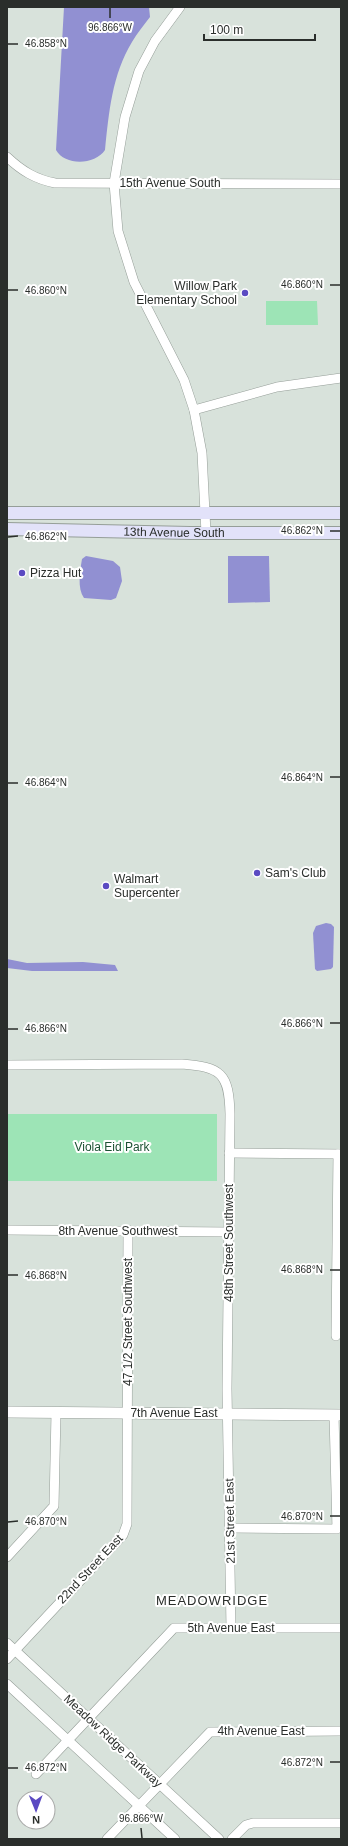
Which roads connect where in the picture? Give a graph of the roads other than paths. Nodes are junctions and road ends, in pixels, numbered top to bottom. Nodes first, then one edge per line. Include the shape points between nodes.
1 (180, 7) edge
2 (7, 157) edge
3 (114, 183) junction
4 (341, 184) edge
5 (341, 378) edge
6 (194, 410) junction
7 (7, 513) edge
8 (79, 513) junction
9 (205, 513) junction
10 (341, 513) edge
11 (7, 518) edge
12 (7, 529) edge
13 (206, 533) junction
14 (341, 533) edge
15 (7, 1065) edge
16 (229, 1153) junction
17 (340, 1154) edge
18 (7, 1230) edge
19 (128, 1230) junction
20 (229, 1232) junction
21 (336, 1336) dead end
22 (7, 1412) edge
23 (56, 1413) junction
24 (128, 1413) junction
25 (228, 1414) junction
26 (337, 1415) edge
27 (230, 1528) junction
28 (7, 1557) edge
29 (230, 1628) junction
30 (341, 1628) edge
31 (7, 1642) edge
32 (15, 1650) junction
33 (7, 1659) edge
34 (7, 1684) edge
35 (88, 1718) junction
36 (341, 1731) edge
37 (68, 1740) junction
38 (36, 1774) dead end
39 (159, 1784) junction
40 (138, 1806) junction
41 (341, 1823) edge
42 (106, 1839) edge
43 (175, 1839) edge
44 (219, 1839) edge
45 (232, 1839) edge

1 - 3 street via 155,41 139,71 125,117
2 - 3 street, 15th Avenue South via 23,171 44,181
3 - 4 street, 15th Avenue South
3 - 6 street via 118,231 134,282 184,380
5 - 6 street via 277,387
6 - 9 street via 200,438
7 - 8 main road, 13th Avenue South
8 - 9 main road, 13th Avenue South
8 - 11 main road via 64,517
9 - 10 main road, 13th Avenue South
9 - 13 street
12 - 13 main road, 13th Avenue South
13 - 14 main road, 13th Avenue South
15 - 16 street, 48th Street Southwest via 196,1065 213,1069 221,1075 228,1091
16 - 17 street
16 - 20 street, 48th Street Southwest
17 - 21 street
18 - 19 street, 8th Avenue Southwest
19 - 20 street, 8th Avenue Southwest
19 - 24 street, 47 1/2 Street Southwest
20 - 25 street, 48th Street Southwest
22 - 23 street, 7th Avenue East
23 - 24 street, 7th Avenue East
23 - 28 street via 54,1506
24 - 25 street, 7th Avenue East
24 - 32 street, 22nd Street East via 127,1524 123,1535
25 - 26 street, 7th Avenue East
25 - 27 street, 21st Street East
26 - 27 street via 337,1529
27 - 29 street, 21st Street East
29 - 30 street, 5th Avenue East
29 - 35 street, 5th Avenue East via 174,1628
31 - 32 street, Meadow Ridge Parkway
32 - 33 street, 22nd Street East
32 - 35 street, Meadow Ridge Parkway
34 - 37 street
35 - 37 street, 5th Avenue East
35 - 39 street, Meadow Ridge Parkway
36 - 39 street, 4th Avenue East via 214,1731 207,1734
37 - 38 street, 5th Avenue East
37 - 40 street
39 - 40 street, 4th Avenue East
39 - 44 street, Meadow Ridge Parkway
40 - 42 street, 4th Avenue East
40 - 43 street
41 - 45 street via 253,1823 246,1825

